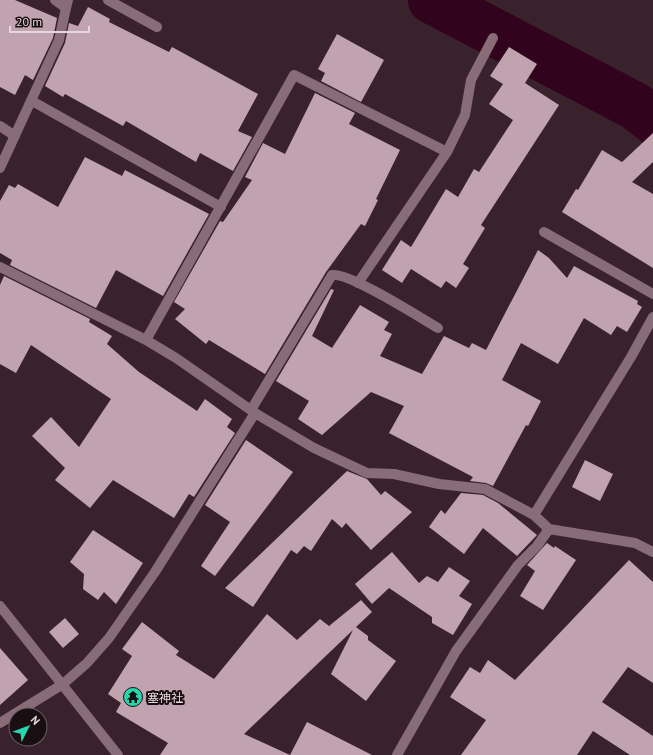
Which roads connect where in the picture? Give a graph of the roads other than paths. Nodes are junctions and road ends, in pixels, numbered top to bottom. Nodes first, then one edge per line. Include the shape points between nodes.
1 (55, 0) edge
2 (108, 0) edge
3 (67, 4) edge
4 (158, 27) dead end
5 (493, 38) dead end
6 (32, 102) junction
7 (0, 126) edge
8 (15, 136) junction
9 (447, 152) junction
10 (0, 168) edge
11 (221, 207) junction
12 (544, 232) dead end
13 (0, 267) edge
14 (358, 283) junction
15 (653, 294) edge
16 (653, 318) edge
17 (438, 328) dead end
18 (146, 340) junction
19 (253, 412) junction
20 (534, 515) junction
21 (549, 529) junction
22 (653, 552) edge
23 (0, 606) edge
24 (63, 684) junction
25 (0, 723) edge
26 (118, 755) edge
27 (397, 755) edge

1 - 3 street
2 - 4 street
3 - 6 street via 59,40
5 - 9 street via 475,70 465,115
6 - 8 street
6 - 11 street
7 - 8 street
8 - 10 street
9 - 11 street via 294,75
9 - 14 street
11 - 18 street
12 - 15 street
13 - 18 street
14 - 17 street
14 - 19 street via 332,274
16 - 20 street
18 - 19 street
19 - 20 street via 314,448 368,473 402,475 439,484 485,489
19 - 24 street via 155,572 109,638 87,663
20 - 21 street
21 - 22 street via 635,543
21 - 27 street via 518,565 456,652
23 - 24 street
24 - 25 street
24 - 26 street

